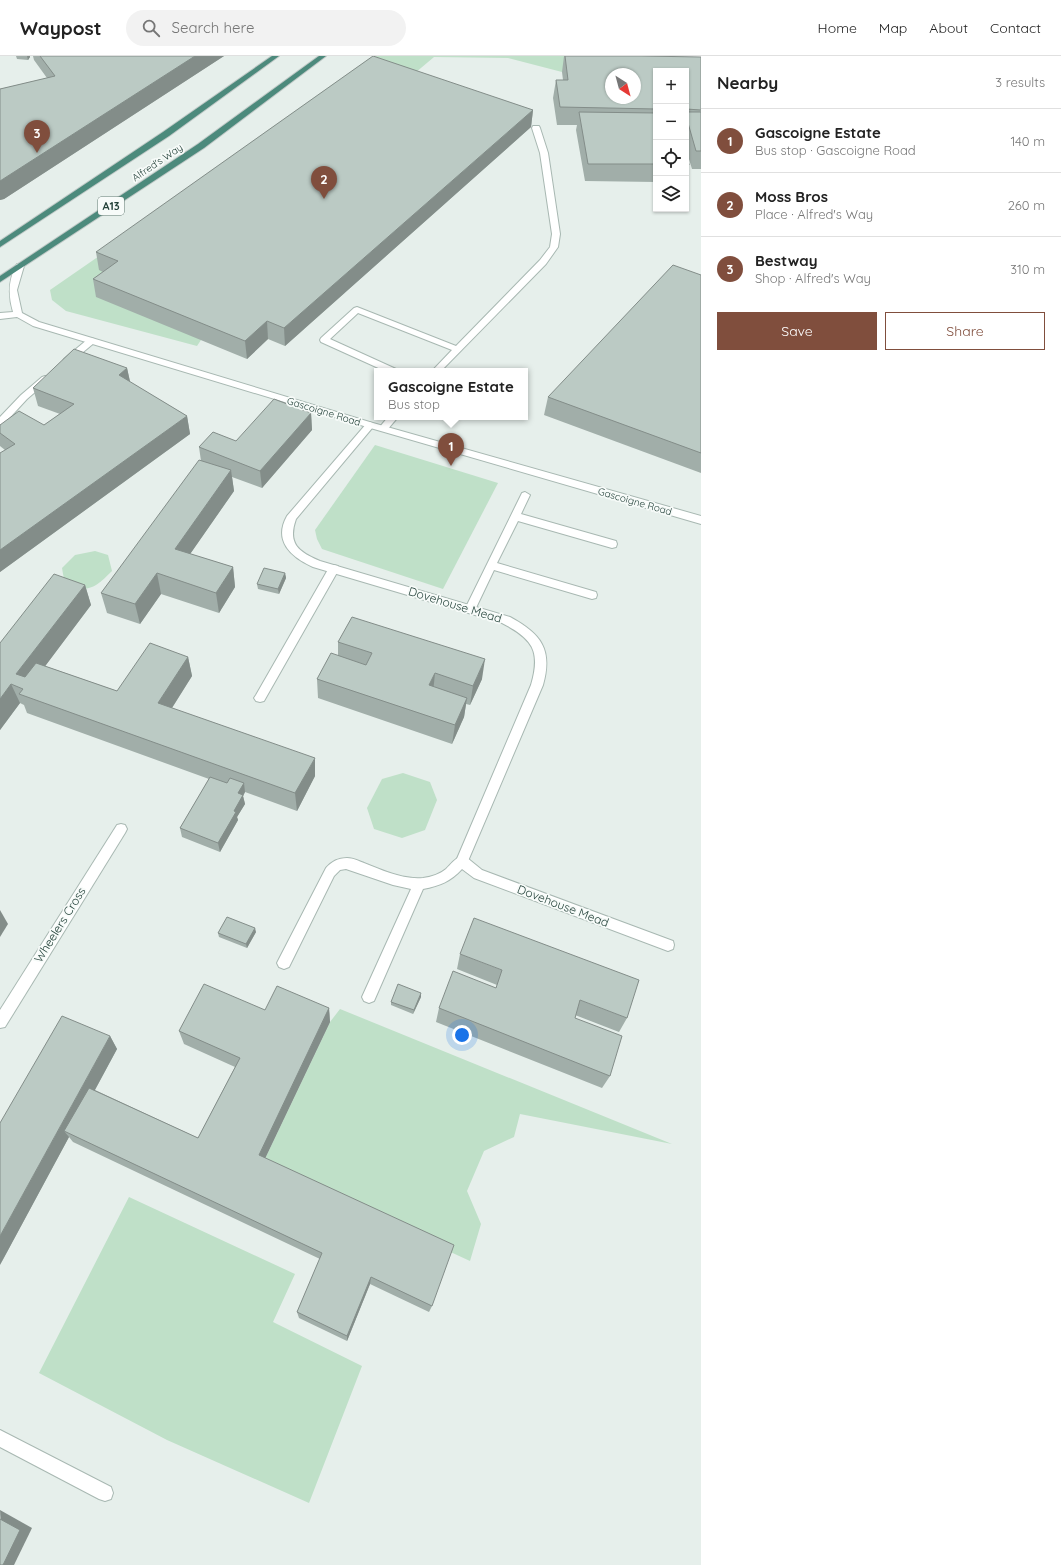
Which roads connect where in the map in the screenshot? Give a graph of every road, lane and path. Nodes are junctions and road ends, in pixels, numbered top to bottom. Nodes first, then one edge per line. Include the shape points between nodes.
1 (276, 56) edge
2 (323, 56) edge
3 (701, 56) edge
4 (672, 58) edge
5 (536, 128) dead end
6 (0, 245) edge
7 (20, 266) junction
8 (0, 280) edge
9 (18, 314) junction
10 (0, 316) edge
11 (91, 341) junction
12 (457, 349) junction
13 (386, 368) edge
14 (439, 368) edge
15 (391, 420) edge
16 (0, 423) edge
17 (370, 425) junction
18 (384, 428) junction
19 (525, 495) dead end
20 (514, 516) junction
21 (701, 520) edge
22 (612, 544) dead end
23 (491, 565) junction
24 (334, 569) junction
25 (592, 595) dead end
26 (470, 609) junction
27 (260, 698) dead end
28 (121, 829) dead end
29 (462, 861) junction
30 (419, 885) junction
31 (668, 945) dead end
32 (284, 963) dead end
33 (370, 997) dead end
34 (0, 1022) edge
35 (0, 1438) edge
36 (105, 1493) dead end

1 - 6 highway, Alfred's Way / A13 via 166,134
2 - 7 highway, Alfred's Way / A13 via 201,146
3 - 4 street
5 - 12 street via 546,165 556,234 554,247 543,262
7 - 8 highway, Alfred's Way / A13
7 - 9 street via 12,285
9 - 10 street
9 - 11 street, Gascoigne Road via 36,324
11 - 16 street via 24,397
11 - 17 street, Gascoigne Road
12 - 13 street via 357,310 324,340
12 - 14 street
15 - 18 street
17 - 18 street, Gascoigne Road
17 - 24 street, Dovehouse Mead via 296,510 287,526 292,549 306,560
18 - 21 street, Gascoigne Road
19 - 20 street
20 - 22 street
20 - 23 street
23 - 25 street
23 - 26 street
24 - 26 street, Dovehouse Mead
24 - 27 street
26 - 29 street, Dovehouse Mead via 506,620 528,632 536,641 542,662 541,674 534,692
28 - 34 street, Wheelers Cross
29 - 30 street, Dovehouse Mead via 455,871 444,878
29 - 31 street, Dovehouse Mead via 483,876
30 - 32 street, Dovehouse Mead via 405,884 349,863 335,866
30 - 33 street
35 - 36 street

